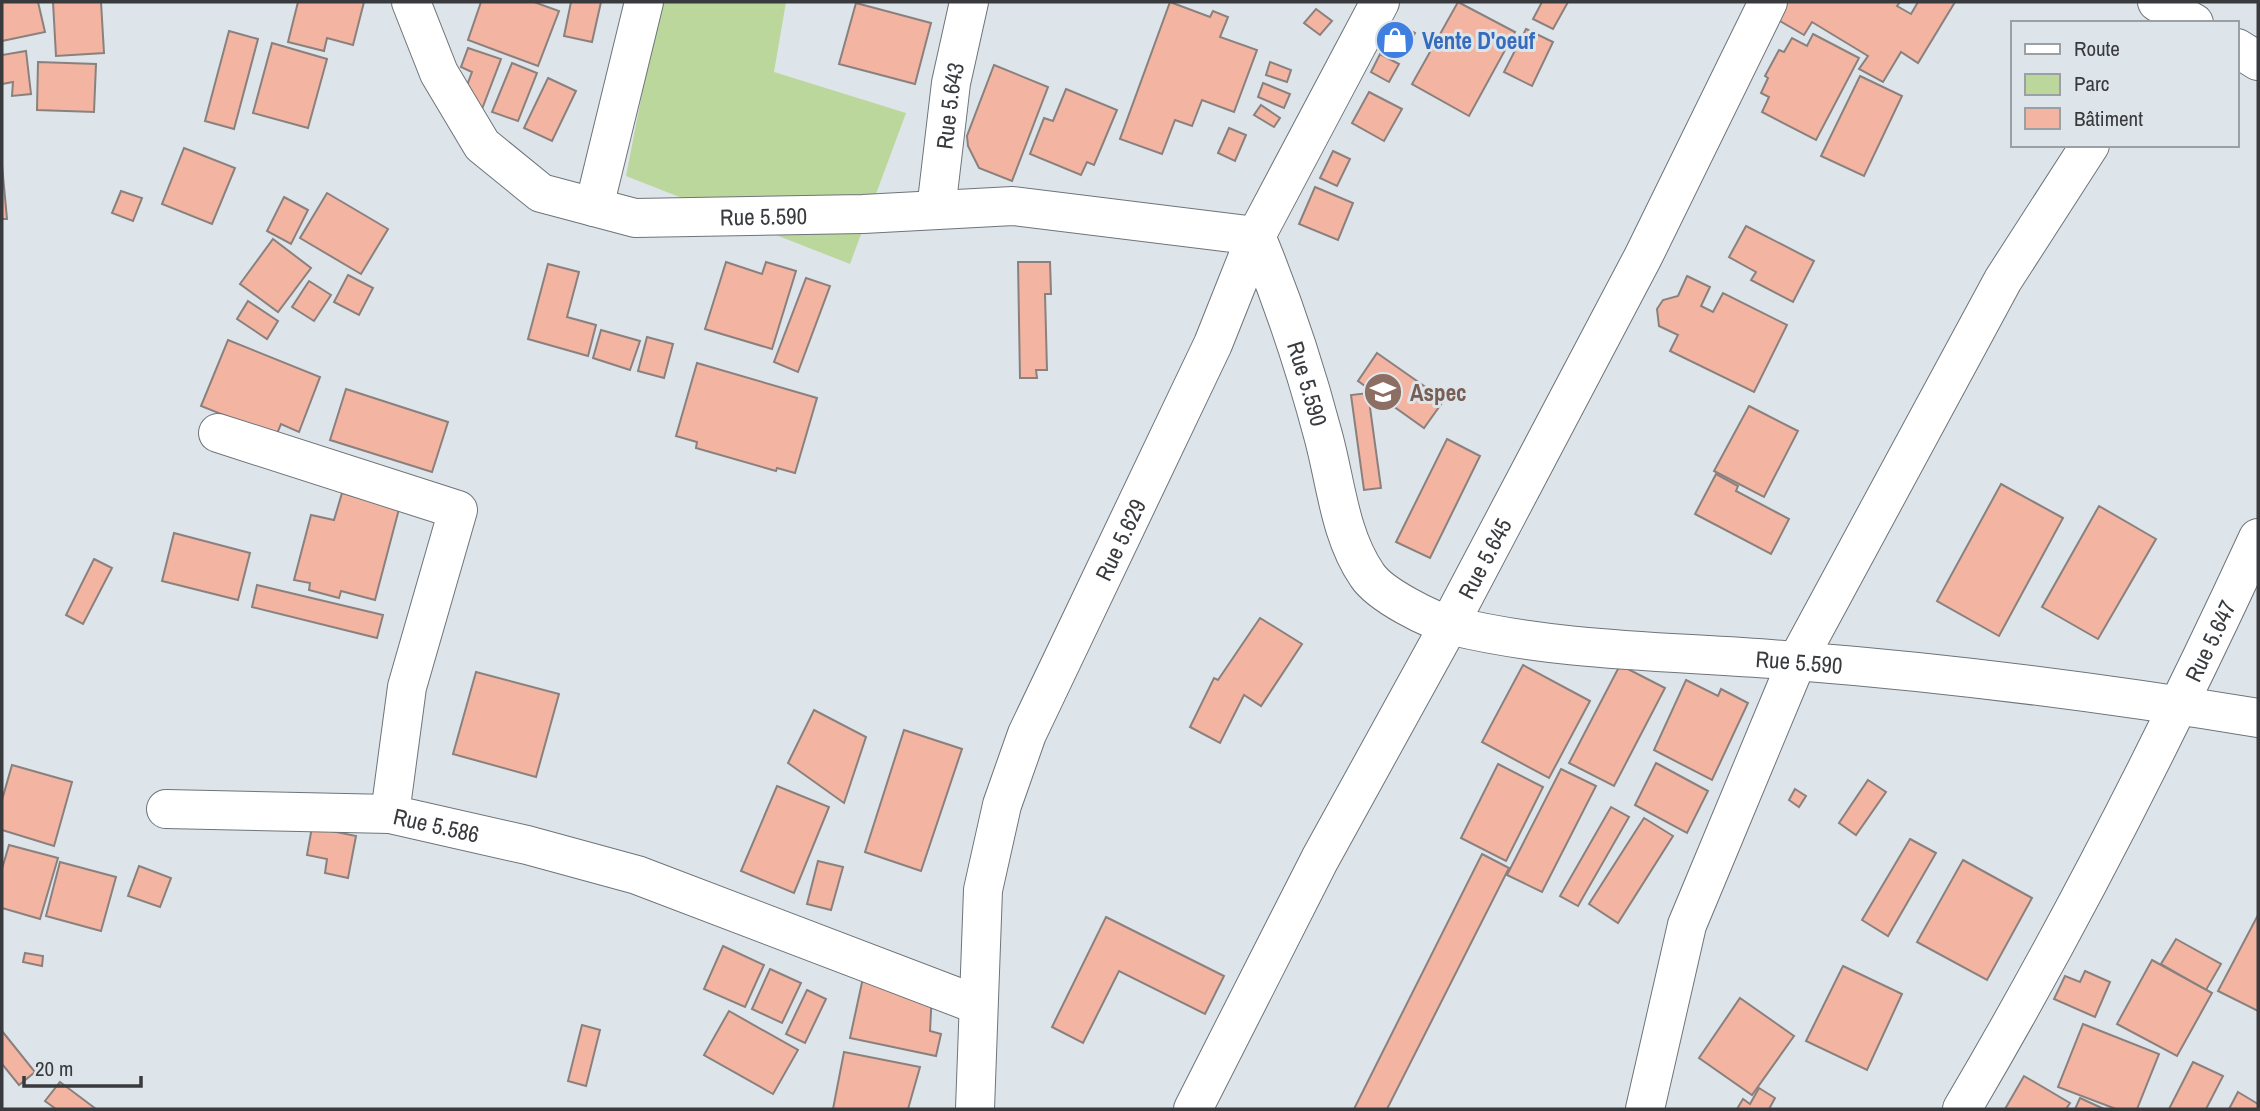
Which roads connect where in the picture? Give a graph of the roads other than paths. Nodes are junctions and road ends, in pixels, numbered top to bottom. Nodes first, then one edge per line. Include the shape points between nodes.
1 (411, 2) edge
2 (644, 2) edge
3 (969, 2) edge
4 (1380, 2) edge
5 (1768, 2) edge
6 (2239, 49) edge
7 (2258, 61) edge
8 (2089, 147) edge
9 (594, 207) junction
10 (936, 210) junction
11 (1256, 236) junction
12 (218, 433) dead end
13 (2258, 538) edge
14 (1449, 625) junction
15 (1797, 661) junction
16 (2180, 707) junction
17 (2258, 718) edge
18 (166, 809) dead end
19 (390, 814) junction
20 (978, 1005) junction
21 (980, 1108) edge
22 (1194, 1109) edge
23 (1645, 1109) edge
24 (1962, 1109) edge

1 - 9 street, Rue 5.590 via 439,74 482,145 541,193
2 - 9 street
3 - 10 street, Rue 5.643 via 951,83
4 - 11 street, Rue 5.629
5 - 14 street, Rue 5.645 via 1643,257
6 - 7 street
8 - 15 street via 2003,280
9 - 10 street, Rue 5.590 via 635,218
10 - 11 street, Rue 5.590 via 1013,206
11 - 14 street, Rue 5.590 via 1286,308 1346,534 1368,577 1403,604
11 - 20 street, Rue 5.629 via 1213,344 1027,734 1002,805 983,890
12 - 19 street, Rue 5.586 via 458,510 407,687
13 - 16 street, Rue 5.647
14 - 15 street, Rue 5.590 via 1548,645
14 - 22 street, Rue 5.645 via 1320,859
15 - 16 street, Rue 5.590 via 2018,684
15 - 23 street via 1687,925
16 - 17 street, Rue 5.590
16 - 24 street, Rue 5.647 via 2027,999
18 - 19 street
19 - 20 street, Rue 5.586 via 638,875
20 - 21 street, Rue 5.629

